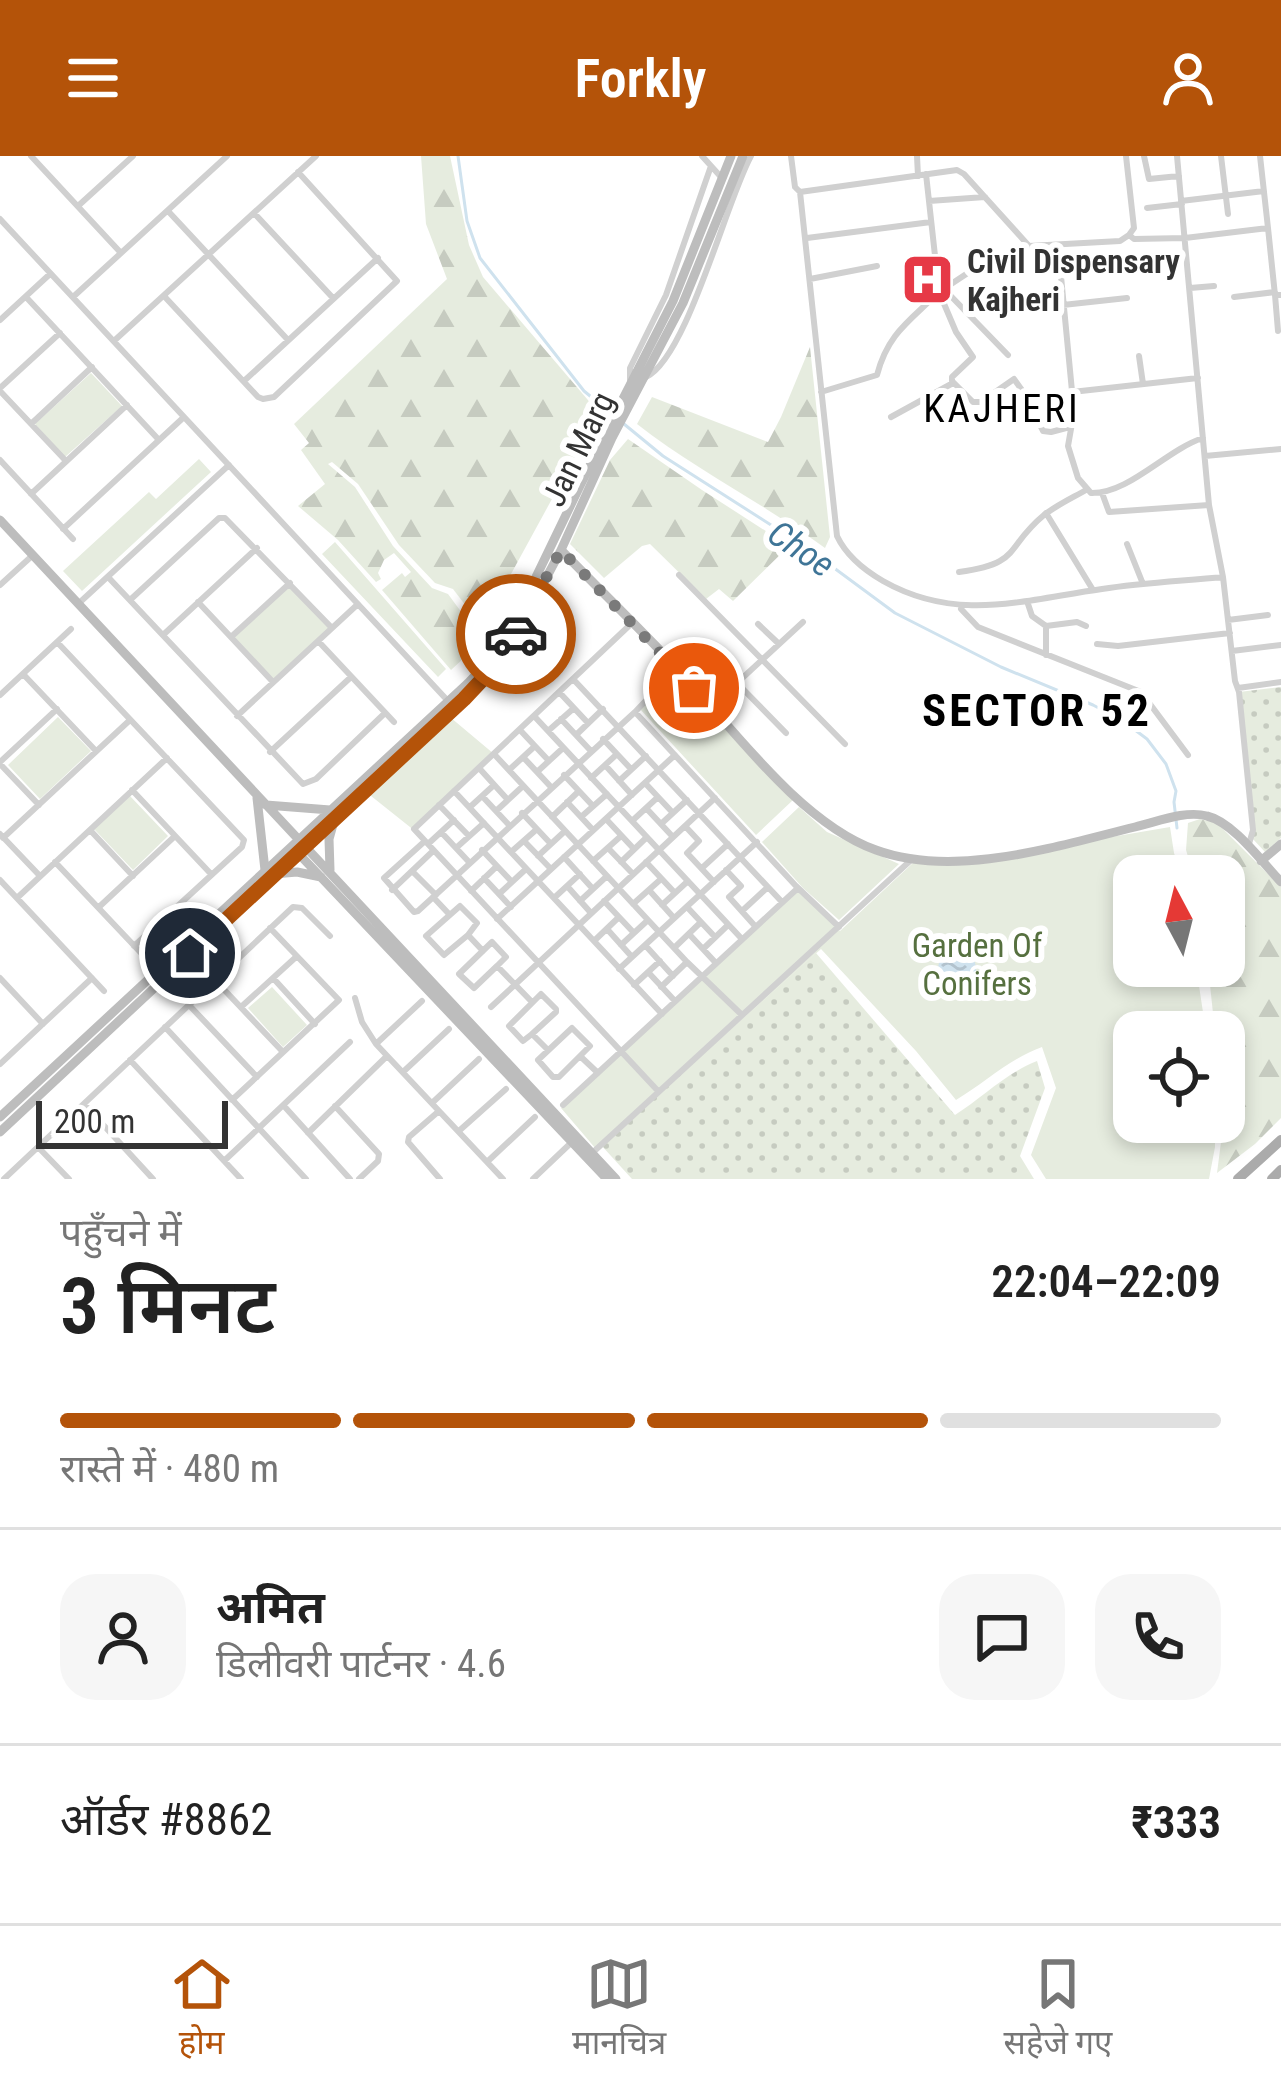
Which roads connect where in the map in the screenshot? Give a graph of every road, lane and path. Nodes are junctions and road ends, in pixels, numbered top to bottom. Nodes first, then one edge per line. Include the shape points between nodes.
1 (31, 156) edge
2 (117, 156) edge
3 (133, 156) edge
4 (227, 156) edge
5 (316, 156) edge
6 (702, 156) edge
7 (730, 156) edge
8 (747, 156) edge
9 (791, 156) edge
10 (917, 156) edge
11 (1126, 156) edge
12 (1144, 156) edge
13 (1177, 156) edge
14 (1221, 156) edge
15 (1260, 156) edge
16 (124, 164) junction
17 (711, 166) junction
18 (298, 172) junction
19 (922, 175) junction
20 (1179, 176) junction
21 (721, 177) junction
22 (1264, 191) junction
23 (800, 192) junction
24 (985, 196) junction
25 (1226, 196) junction
26 (929, 202) junction
27 (1182, 203) junction
28 (78, 206) junction
29 (1148, 208) dead end
30 (167, 211) junction
31 (254, 213) junction
32 (1228, 214) dead end
33 (0, 219) edge
34 (931, 222) junction
35 (1268, 228) junction
36 (1129, 235) junction
37 (807, 238) junction
38 (1184, 238) junction
39 (1058, 245) junction
40 (1029, 246) junction
41 (121, 253) junction
42 (208, 255) junction
43 (378, 258) junction
44 (877, 266) dead end
45 (51, 274) junction
46 (810, 279) junction
47 (1214, 286) dead end
48 (1190, 288) junction
49 (942, 291) junction
50 (1277, 294) edge
51 (26, 296) junction
52 (164, 296) junction
53 (1234, 297) dead end
54 (73, 298) junction
55 (334, 298) junction
56 (1126, 298) dead end
57 (0, 301) edge
58 (1064, 305) junction
59 (1017, 310) dead end
60 (10, 312) junction
61 (0, 320) edge
62 (1278, 331) edge
63 (60, 333) junction
64 (288, 340) junction
65 (114, 342) junction
66 (1008, 355) dead end
67 (1139, 356) dead end
68 (92, 368) junction
69 (1198, 378) junction
70 (244, 381) junction
71 (631, 383) junction
72 (953, 383) junction
73 (1143, 384) junction
74 (0, 389) edge
75 (821, 392) junction
76 (1072, 392) junction
77 (627, 400) junction
78 (127, 405) junction
79 (184, 417) junction
80 (891, 417) dead end
81 (31, 424) junction
82 (1070, 427) junction
83 (609, 436) junction
84 (1203, 438) junction
85 (159, 440) junction
86 (1281, 449) edge
87 (1205, 456) junction
88 (0, 460) edge
89 (66, 461) junction
90 (229, 465) junction
91 (1086, 490) junction
92 (1102, 493) junction
93 (31, 494) junction
94 (1209, 505) junction
95 (1046, 514) junction
96 (0, 520) edge
97 (63, 529) junction
98 (74, 539) dead end
99 (1127, 544) dead end
100 (257, 548) junction
101 (561, 550) junction
102 (33, 555) junction
103 (959, 572) dead end
104 (680, 575) dead end
105 (108, 577) junction
106 (1223, 577) junction
107 (290, 584) junction
108 (1143, 584) junction
109 (0, 585) edge
110 (1093, 590) junction
111 (130, 600) junction
112 (1027, 601) junction
113 (198, 602) junction
114 (78, 604) junction
115 (358, 604) junction
116 (958, 606) junction
117 (1268, 615) dead end
118 (1228, 620) junction
119 (802, 622) dead end
120 (632, 623) junction
121 (758, 624) dead end
122 (1046, 626) junction
123 (1086, 626) dead end
124 (332, 628) junction
125 (71, 629) dead end
126 (1230, 633) junction
127 (162, 635) junction
128 (231, 638) junction
129 (318, 641) junction
130 (57, 642) junction
131 (778, 643) junction
132 (1097, 644) dead end
133 (1281, 646) edge
134 (1232, 651) junction
135 (1046, 655) junction
136 (762, 658) junction
137 (676, 668) junction
138 (23, 674) junction
139 (351, 677) junction
140 (573, 679) junction
141 (273, 682) junction
142 (1281, 682) edge
143 (474, 683) junction
144 (737, 683) junction
145 (1238, 688) junction
146 (560, 693) junction
147 (0, 695) edge
148 (451, 705) junction
149 (711, 707) junction
150 (574, 708) junction
151 (56, 709) junction
152 (603, 709) junction
153 (634, 712) junction
154 (385, 713) junction
155 (237, 716) junction
156 (535, 717) junction
157 (561, 719) junction
158 (130, 720) junction
159 (394, 722) dead end
160 (588, 723) junction
161 (618, 726) junction
162 (520, 730) junction
163 (548, 731) junction
164 (786, 734) dead end
165 (576, 735) junction
166 (603, 739) junction
167 (845, 744) dead end
168 (535, 746) junction
169 (563, 748) junction
170 (590, 750) junction
171 (96, 752) junction
172 (270, 752) junction
173 (494, 754) junction
174 (617, 754) junction
175 (675, 755) junction
176 (1188, 755) dead end
177 (646, 756) junction
178 (523, 757) junction
179 (166, 758) junction
180 (549, 761) junction
181 (577, 762) junction
182 (0, 763) edge
183 (605, 765) junction
184 (479, 768) junction
185 (508, 770) junction
186 (631, 770) junction
187 (659, 770) junction
188 (537, 772) junction
189 (564, 775) junction
190 (591, 778) junction
191 (619, 781) junction
192 (645, 783) junction
193 (494, 785) junction
194 (523, 786) junction
195 (551, 787) junction
196 (132, 790) junction
197 (454, 791) junction
198 (579, 791) junction
199 (607, 794) junction
200 (632, 794) junction
201 (257, 795) junction
202 (482, 796) junction
203 (658, 797) junction
204 (716, 798) junction
205 (508, 800) junction
206 (536, 800) junction
207 (687, 800) junction
208 (567, 802) junction
209 (39, 805) junction
210 (266, 805) junction
211 (439, 805) junction
212 (593, 806) junction
213 (619, 807) junction
214 (470, 808) junction
215 (646, 808) junction
216 (496, 811) junction
217 (522, 813) junction
218 (673, 813) junction
219 (699, 813) junction
220 (333, 814) junction
221 (551, 817) junction
222 (581, 818) junction
223 (606, 819) junction
224 (454, 820) junction
225 (632, 821) junction
226 (484, 823) junction
227 (661, 824) junction
228 (509, 825) junction
229 (685, 826) junction
230 (537, 829) junction
231 (90, 830) junction
232 (593, 830) junction
233 (565, 831) junction
234 (441, 832) junction
235 (2, 836) edge
236 (176, 836) junction
237 (469, 836) junction
238 (621, 836) junction
239 (496, 837) junction
240 (647, 837) junction
241 (673, 837) junction
242 (524, 841) junction
243 (757, 842) junction
244 (551, 844) junction
245 (728, 844) junction
246 (1281, 844) edge
247 (298, 845) junction
248 (429, 845) junction
249 (578, 845) junction
250 (456, 848) junction
251 (608, 848) junction
252 (1248, 848) junction
253 (634, 849) junction
254 (482, 850) junction
255 (659, 850) junction
256 (511, 853) junction
257 (687, 853) junction
258 (538, 856) junction
259 (564, 857) junction
260 (741, 857) junction
261 (911, 860) junction
262 (593, 861) junction
263 (56, 862) junction
264 (469, 862) junction
265 (621, 862) junction
266 (646, 862) junction
267 (1261, 862) junction
268 (497, 866) junction
269 (673, 866) junction
270 (702, 868) junction
271 (526, 869) junction
272 (551, 869) junction
273 (726, 870) junction
274 (412, 871) junction
275 (269, 872) junction
276 (211, 874) junction
277 (456, 874) junction
278 (580, 874) junction
279 (633, 874) junction
280 (40, 876) junction
281 (133, 876) junction
282 (326, 876) junction
283 (607, 876) junction
284 (484, 878) junction
285 (662, 878) junction
286 (0, 880) edge
287 (538, 881) junction
288 (688, 881) junction
289 (512, 882) junction
290 (714, 882) junction
291 (1281, 882) edge
292 (567, 886) junction
293 (741, 886) junction
294 (768, 887) junction
295 (618, 888) junction
296 (798, 888) junction
297 (593, 889) junction
298 (392, 890) junction
299 (649, 890) junction
300 (471, 891) junction
301 (675, 893) junction
302 (499, 894) junction
303 (700, 894) junction
304 (435, 896) junction
305 (729, 897) junction
306 (16, 898) junction
307 (554, 898) junction
308 (754, 900) junction
309 (580, 901) junction
310 (604, 901) junction
311 (782, 902) junction
312 (633, 904) junction
313 (662, 905) junction
314 (511, 907) junction
315 (687, 907) junction
316 (99, 908) junction
317 (715, 910) junction
318 (742, 911) junction
319 (591, 913) junction
320 (449, 914) junction
321 (619, 917) junction
322 (674, 918) junction
323 (497, 919) junction
324 (648, 920) junction
325 (701, 922) junction
326 (578, 925) junction
327 (728, 925) junction
328 (755, 926) junction
329 (839, 926) junction
330 (270, 928) junction
331 (607, 929) junction
332 (659, 932) junction
333 (634, 933) junction
334 (468, 934) junction
335 (689, 934) junction
336 (330, 936) dead end
337 (715, 937) junction
338 (741, 938) junction
339 (594, 941) junction
340 (621, 945) junction
341 (645, 945) junction
342 (134, 946) junction
343 (674, 948) junction
344 (703, 949) junction
345 (483, 951) junction
346 (142, 954) dead end
347 (297, 957) junction
348 (632, 957) junction
349 (659, 961) junction
350 (687, 962) junction
351 (716, 962) junction
352 (538, 963) junction
353 (496, 966) junction
354 (620, 969) junction
355 (648, 972) junction
356 (673, 976) junction
357 (701, 976) junction
358 (92, 978) junction
359 (273, 978) junction
360 (0, 979) edge
361 (215, 980) junction
362 (515, 984) junction
363 (634, 985) junction
364 (661, 987) junction
365 (104, 991) dead end
366 (355, 998) dead end
367 (422, 1000) dead end
368 (674, 1001) junction
369 (532, 1003) junction
370 (189, 1005) junction
371 (241, 1007) junction
372 (491, 1007) dead end
373 (662, 1014) junction
374 (742, 1015) junction
375 (43, 1024) junction
376 (315, 1024) junction
377 (165, 1027) junction
378 (448, 1029) dead end
379 (532, 1034) junction
380 (350, 1042) dead end
381 (376, 1044) junction
382 (548, 1050) junction
383 (622, 1051) junction
384 (284, 1052) junction
385 (388, 1055) junction
386 (580, 1056) junction
387 (479, 1059) dead end
388 (130, 1060) junction
389 (0, 1064) edge
390 (404, 1072) junction
391 (598, 1073) junction
392 (257, 1077) junction
393 (506, 1089) dead end
394 (658, 1091) junction
395 (232, 1100) junction
396 (431, 1103) junction
397 (84, 1104) junction
398 (562, 1105) dead end
399 (284, 1106) junction
400 (335, 1106) junction
401 (439, 1111) junction
402 (0, 1117) edge
403 (535, 1117) dead end
404 (259, 1128) junction
405 (0, 1132) edge
406 (308, 1132) junction
407 (458, 1132) junction
408 (575, 1139) junction
409 (1281, 1139) edge
410 (38, 1147) junction
411 (590, 1155) junction
412 (224, 1161) junction
413 (488, 1162) junction
414 (1281, 1170) edge
415 (4, 1179) edge
416 (69, 1179) edge
417 (153, 1179) edge
418 (241, 1179) edge
419 (306, 1179) edge
420 (354, 1179) edge
421 (440, 1179) edge
422 (502, 1179) edge
423 (532, 1179) edge
424 (607, 1179) edge
425 (616, 1179) edge
426 (1238, 1179) edge
427 (1272, 1179) edge

1 - 28 street
2 - 16 street
3 - 16 street
4 - 30 street
5 - 18 street
6 - 17 street
7 - 21 main road, Jan Marg
8 - 77 main road, Jan Marg via 682,303
9 - 23 street
10 - 19 street
11 - 36 street
12 - 20 street via 1149,178
13 - 20 street
14 - 25 street
15 - 22 street
16 - 28 street
17 - 21 street
17 - 71 street via 666,295 630,368
18 - 31 street
18 - 43 street
19 - 23 street
19 - 24 street via 961,171
19 - 26 street
20 - 27 street
21 - 71 main road, Jan Marg
22 - 25 street
22 - 35 street
23 - 37 street
24 - 26 street
24 - 40 street
25 - 27 street
25 - 32 street
26 - 34 street
27 - 29 street
27 - 38 street
28 - 41 street
30 - 41 street
30 - 42 street
31 - 42 street
31 - 55 street
33 - 45 street
34 - 37 street
34 - 49 street
35 - 38 street
35 - 50 street
36 - 38 street
36 - 39 street
37 - 46 street
38 - 48 street
39 - 40 street
39 - 58 street
40 - 49 street via 989,259
41 - 54 street
42 - 52 street
42 - 64 street
43 - 55 street
43 - 70 street via 396,284 308,366 268,399
44 - 46 street
45 - 51 street
45 - 54 street
46 - 75 street
47 - 48 street
48 - 69 street
49 - 66 street
49 - 72 street via 973,357
49 - 75 street via 892,337 877,375
50 - 53 street
50 - 62 street
51 - 60 street
51 - 63 street
52 - 65 street
52 - 70 street
54 - 65 street
55 - 64 street
56 - 58 street
57 - 60 street
58 - 59 street
58 - 76 street
60 - 61 street
63 - 68 street
63 - 74 street
64 - 70 street
65 - 79 street
67 - 73 street
68 - 78 street
68 - 81 street
69 - 73 street
69 - 84 street
71 - 77 main road, Jan Marg
72 - 80 street
72 - 82 street via 977,403 1014,379 1043,431
73 - 76 street
74 - 81 street
75 - 116 street via 839,542 885,582
76 - 82 street
77 - 83 main road, Jan Marg
78 - 85 street
78 - 89 street
79 - 85 street
79 - 90 street
81 - 89 street
82 - 91 street via 1070,456
83 - 101 main road, Jan Marg
83 - 143 main road, Jan Marg via 510,632
84 - 87 street
84 - 92 street
85 - 97 street
86 - 87 street
87 - 94 street
88 - 93 street
89 - 93 street
90 - 105 street
90 - 115 street
91 - 92 street
91 - 95 street
92 - 94 street via 1109,512
93 - 97 street
94 - 106 street
95 - 103 street via 1010,556
95 - 110 street
96 - 102 main road
97 - 98 street
99 - 108 street
100 - 107 street
100 - 111 street via 219,518
100 - 113 street
101 - 120 main road
101 - 143 main road, Jan Marg via 514,639
102 - 109 street
102 - 114 main road
104 - 136 street
105 - 111 street
105 - 114 street
106 - 108 street
106 - 118 street
107 - 124 street
107 - 128 street
108 - 110 street
110 - 112 street
111 - 127 street
112 - 116 street
112 - 122 street
113 - 127 street
113 - 128 street
114 - 201 main road
115 - 124 street
115 - 148 street
116 - 135 street via 978,627
117 - 118 street
118 - 126 street
119 - 131 street
120 - 137 main road
120 - 140 street
121 - 131 street
122 - 123 street
122 - 135 street
124 - 129 street
125 - 130 street
126 - 132 street
126 - 134 street
127 - 155 street
128 - 141 street
129 - 139 street
129 - 141 street
130 - 138 street
130 - 158 street
131 - 136 street
133 - 134 street
134 - 145 street
135 - 176 street via 1142,692
136 - 144 street
136 - 167 street
137 - 149 main road
137 - 153 street
138 - 147 street
138 - 151 street
139 - 154 street
139 - 172 street
140 - 146 street
140 - 152 street
141 - 155 street
142 - 145 street
143 - 148 main road, Jan Marg
143 - 148 main road, Jan Marg
144 - 149 street
144 - 164 street
145 - 252 street via 1253,830
146 - 150 street
146 - 156 street
148 - 220 main road, Jan Marg
149 - 261 main road via 826,825
150 - 157 street
150 - 160 street
151 - 171 street
151 - 182 street
152 - 160 street
152 - 161 street
153 - 161 street
153 - 175 street
154 - 159 street
154 - 172 street via 309,784
155 - 172 street
156 - 162 street
156 - 163 street
157 - 163 street
157 - 165 street
158 - 171 street
158 - 179 street
160 - 165 street
161 - 166 street
161 - 177 street
162 - 168 street
162 - 173 street
163 - 169 street
165 - 170 street
166 - 170 street
166 - 174 street
168 - 178 street
168 - 180 street
169 - 180 street
169 - 181 street
170 - 181 street
171 - 209 street
173 - 184 street
173 - 185 street
174 - 183 street
174 - 186 street
175 - 187 street
175 - 204 street
177 - 186 street
177 - 187 street
178 - 185 street
178 - 188 street
179 - 196 street
179 - 276 street via 244,840
180 - 188 street
181 - 189 street
181 - 190 street
182 - 209 street
183 - 190 street
183 - 191 street
184 - 193 street
184 - 197 street
185 - 194 street
186 - 191 street
187 - 192 street
187 - 207 street
188 - 195 street
189 - 195 street
189 - 198 street
190 - 199 street
191 - 200 street
192 - 200 street
192 - 203 street
193 - 202 street
193 - 205 street
194 - 205 street
194 - 206 street
195 - 206 street
196 - 231 street
196 - 236 street
197 - 211 street
197 - 214 street
198 - 208 street
198 - 212 street
199 - 212 street
199 - 213 street
200 - 213 street
201 - 210 main road
201 - 275 main road
202 - 214 street
202 - 216 street
203 - 215 street
203 - 218 street
204 - 219 street
204 - 243 street
205 - 216 street
206 - 217 street
206 - 221 street
207 - 218 street
207 - 219 street
208 - 221 street
208 - 222 street
209 - 235 street
210 - 220 main road
210 - 247 main road
211 - 224 street
211 - 248 street via 414,828
212 - 222 street
213 - 223 street
213 - 225 street
214 - 226 street
215 - 225 street
215 - 227 street
216 - 228 street
217 - 228 street
217 - 230 street
218 - 227 street
219 - 229 street
219 - 245 street
220 - 247 main road, Jan Marg
220 - 282 main road
221 - 233 street
222 - 232 street
223 - 232 street
223 - 238 street
224 - 234 street
224 - 237 street
225 - 240 street
226 - 237 street
226 - 239 street
227 - 241 street
228 - 239 street
229 - 241 street
229 - 257 street via 699,842
230 - 242 street
230 - 244 street
231 - 263 street
231 - 281 street
232 - 249 street
233 - 244 street
233 - 249 street
234 - 248 street
234 - 250 street
235 - 280 street
236 - 276 street
236 - 281 street
237 - 250 street
238 - 251 street
238 - 253 street
239 - 254 street
239 - 256 street
240 - 253 street
240 - 255 street
241 - 255 street
242 - 256 street
242 - 258 street
243 - 260 street
243 - 296 street
244 - 258 street
245 - 260 street
245 - 270 street
246 - 267 main road
247 - 275 main road, Jan Marg
247 - 282 main road
248 - 274 street
248 - 277 street
248 - 298 street via 385,876
249 - 259 street
249 - 262 street
250 - 264 street
251 - 262 street
251 - 265 street
252 - 261 main road via 1219,820 1195,814 989,858
252 - 267 main road
253 - 265 street
254 - 264 street
254 - 268 street
255 - 266 street
255 - 269 street
256 - 271 street
257 - 269 street
257 - 270 street
258 - 272 street
259 - 272 street
259 - 278 street
260 - 273 street
260 - 294 street
261 - 329 street
262 - 283 street
263 - 280 street
263 - 316 street
264 - 277 street
265 - 279 street
266 - 279 street
266 - 285 street
267 - 291 main road
268 - 284 street
268 - 289 street
269 - 288 street
270 - 290 street
271 - 287 street
271 - 289 street
272 - 287 street
273 - 290 street
273 - 293 street
274 - 298 street
274 - 304 street
275 - 282 main road
275 - 402 main road
275 - 405 main road
276 - 342 street
277 - 300 street
277 - 304 street
278 - 292 street
278 - 297 street
279 - 295 street
280 - 306 street
281 - 316 street
282 - 408 main road
283 - 295 street
283 - 297 street
284 - 300 street
284 - 302 street
285 - 299 street
285 - 301 street
286 - 306 street
287 - 307 street
287 - 314 street
288 - 301 street
288 - 303 street
289 - 302 street
290 - 303 street
292 - 307 street
292 - 309 street
293 - 305 street
293 - 308 street
294 - 308 street
294 - 311 street
295 - 310 street
295 - 312 street
296 - 311 street
296 - 329 street
297 - 309 street
298 - 304 street via 414,912
299 - 312 street
299 - 313 street
300 - 323 street
301 - 313 street
302 - 314 street
303 - 315 street
303 - 317 street
304 - 320 street
305 - 317 street
305 - 318 street
306 - 358 street
307 - 326 street
308 - 318 street
309 - 319 street
310 - 319 street
310 - 321 street
311 - 328 street
312 - 324 street
313 - 322 street
314 - 323 street
315 - 322 street
315 - 325 street
316 - 342 street
317 - 327 street
318 - 328 street
319 - 326 street
320 - 334 street via 460,906 477,923
320 - 334 street via 426,935 441,954
321 - 331 street
321 - 333 street
322 - 332 street
323 - 352 street
324 - 332 street
324 - 333 street
325 - 335 street
325 - 337 street
326 - 339 street
326 - 352 street
327 - 337 street
327 - 338 street
328 - 338 street
329 - 374 street
330 - 336 street via 299,906
330 - 347 street
330 - 361 street
331 - 339 street
331 - 340 street
332 - 341 street
332 - 343 street
333 - 340 street
334 - 345 street
335 - 343 street
335 - 344 street
337 - 344 street
338 - 351 street
339 - 354 street
340 - 348 street
341 - 348 street
341 - 349 street
342 - 346 street
343 - 350 street
344 - 351 street
345 - 353 street via 494,943 506,955
345 - 353 street via 460,976 474,988
347 - 359 street
347 - 376 street via 339,1000
348 - 354 street
349 - 355 street
349 - 356 street
350 - 356 street
350 - 357 street
351 - 357 street
352 - 362 street
352 - 383 street
353 - 362 street
354 - 363 street
355 - 363 street
355 - 364 street
356 - 364 street
357 - 368 street
357 - 374 street
358 - 365 street
358 - 375 street
359 - 371 street
359 - 376 street
360 - 375 street
361 - 370 street
361 - 371 street
362 - 369 street
362 - 372 street
363 - 373 street
364 - 368 street
366 - 381 street
367 - 381 street
368 - 373 street
369 - 379 street via 509,1026 523,1041
369 - 379 street via 541,994 556,1010
370 - 377 street
370 - 392 street
371 - 384 street
373 - 383 street
374 - 394 street
375 - 389 street
376 - 384 street
377 - 388 street
377 - 395 street
378 - 390 street
379 - 382 street
380 - 399 street
381 - 385 street
382 - 386 street via 538,1060 557,1078
382 - 386 street via 572,1028 590,1046
383 - 391 street
383 - 394 street
384 - 392 street
385 - 390 street
385 - 400 street
386 - 391 street
387 - 396 street
388 - 397 street
388 - 412 street
390 - 396 street
391 - 398 street
392 - 395 street
393 - 407 street
394 - 411 street
395 - 404 street
396 - 401 street
397 - 410 street
397 - 417 street
399 - 404 street
399 - 406 street
400 - 406 street
400 - 420 street via 379,1154
401 - 407 street
401 - 421 street via 407,1142
403 - 413 street
404 - 412 street
404 - 419 street
406 - 420 street
407 - 413 street
408 - 411 main road
408 - 423 street
409 - 426 main road
410 - 415 street
410 - 416 street
411 - 424 main road
411 - 425 main road
412 - 418 street
413 - 422 street
414 - 427 main road

